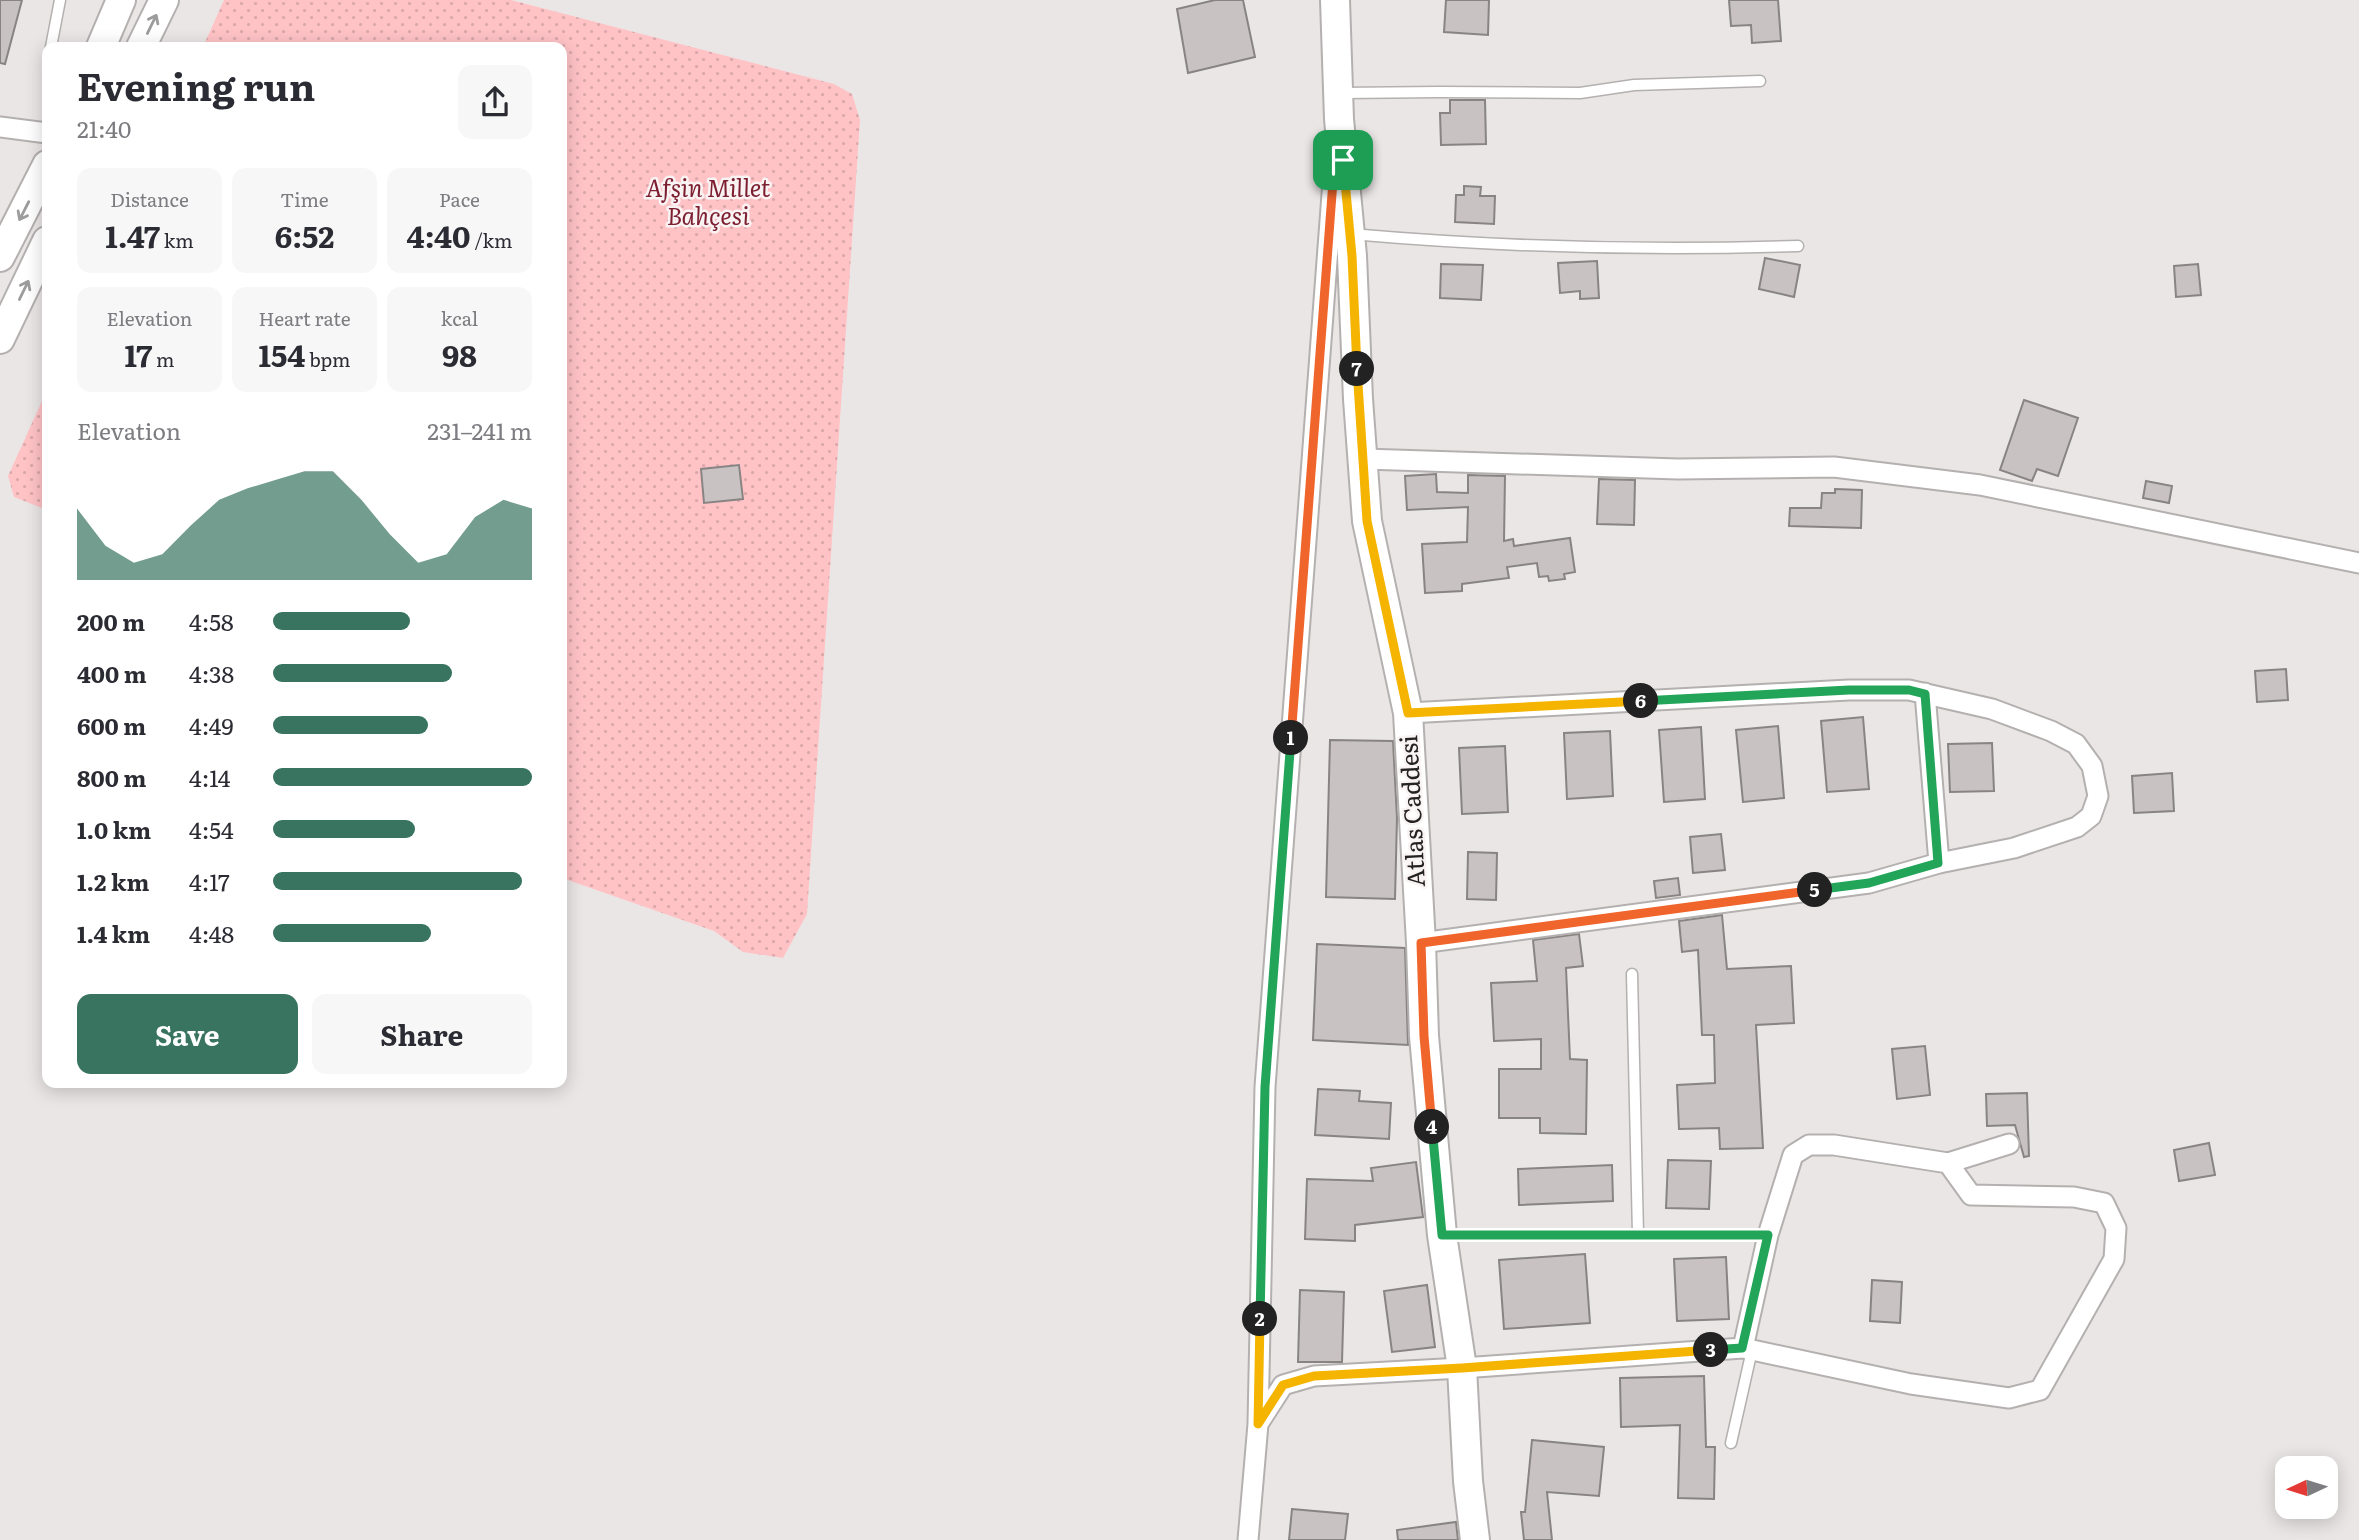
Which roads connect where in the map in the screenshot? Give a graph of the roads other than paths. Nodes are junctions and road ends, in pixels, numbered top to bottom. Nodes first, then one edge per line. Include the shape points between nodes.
1 (60, 0) edge
2 (121, 0) edge
3 (164, 0) edge
4 (1335, 0) edge
5 (52, 42) edge
6 (103, 42) edge
7 (143, 42) edge
8 (1760, 81) dead end
9 (1338, 93) junction
10 (0, 127) edge
11 (42, 131) edge
12 (1343, 160) junction
13 (42, 175) edge
14 (1350, 234) junction
15 (1798, 246) dead end
16 (42, 251) edge
17 (0, 257) edge
18 (0, 339) edge
19 (1364, 459) junction
20 (2359, 563) edge
21 (1925, 694) junction
22 (1408, 713) junction
23 (1938, 863) junction
24 (1421, 943) junction
25 (1632, 974) dead end
26 (2009, 1144) dead end
27 (1948, 1163) junction
28 (1638, 1234) junction
29 (1442, 1235) junction
30 (1768, 1235) junction
31 (1747, 1349) junction
32 (1462, 1368) junction
33 (1258, 1424) junction
34 (1731, 1443) dead end
35 (1248, 1540) edge
36 (1475, 1540) edge

1 - 5 lane
2 - 6 street
7 -> 3 street
4 - 9 street, Atlas Caddesi
8 - 9 lane via 1634,85 1580,93
9 - 12 street, Atlas Caddesi
10 - 11 street
12 - 14 street, Atlas Caddesi
12 - 33 street via 1333,181 1265,1087
13 -> 17 street
14 - 15 lane via 1606,248
14 - 19 street, Atlas Caddesi
18 -> 16 street
19 - 20 street via 1678,469 1834,467 1980,485
19 - 22 street, Atlas Caddesi via 1367,521
21 - 22 street via 1849,690
21 - 23 street
21 - 23 street via 1992,709 2076,744 2092,766 2098,796 2091,816 2077,827 2014,848
22 - 24 street, Atlas Caddesi
23 - 24 street via 1869,883
24 - 29 street, Atlas Caddesi via 1424,1036
25 - 28 lane
26 - 27 street
27 - 30 street via 1809,1145 1793,1156
27 - 31 street via 1971,1195 2074,1197 2104,1203 2116,1228 2113,1259 2040,1390 2009,1398 1911,1384
28 - 29 lane
28 - 30 lane
29 - 32 street, Atlas Caddesi
30 - 31 street
31 - 32 street
31 - 34 lane
32 - 33 street via 1314,1376 1283,1385
32 - 36 street, Atlas Caddesi
33 - 35 street

